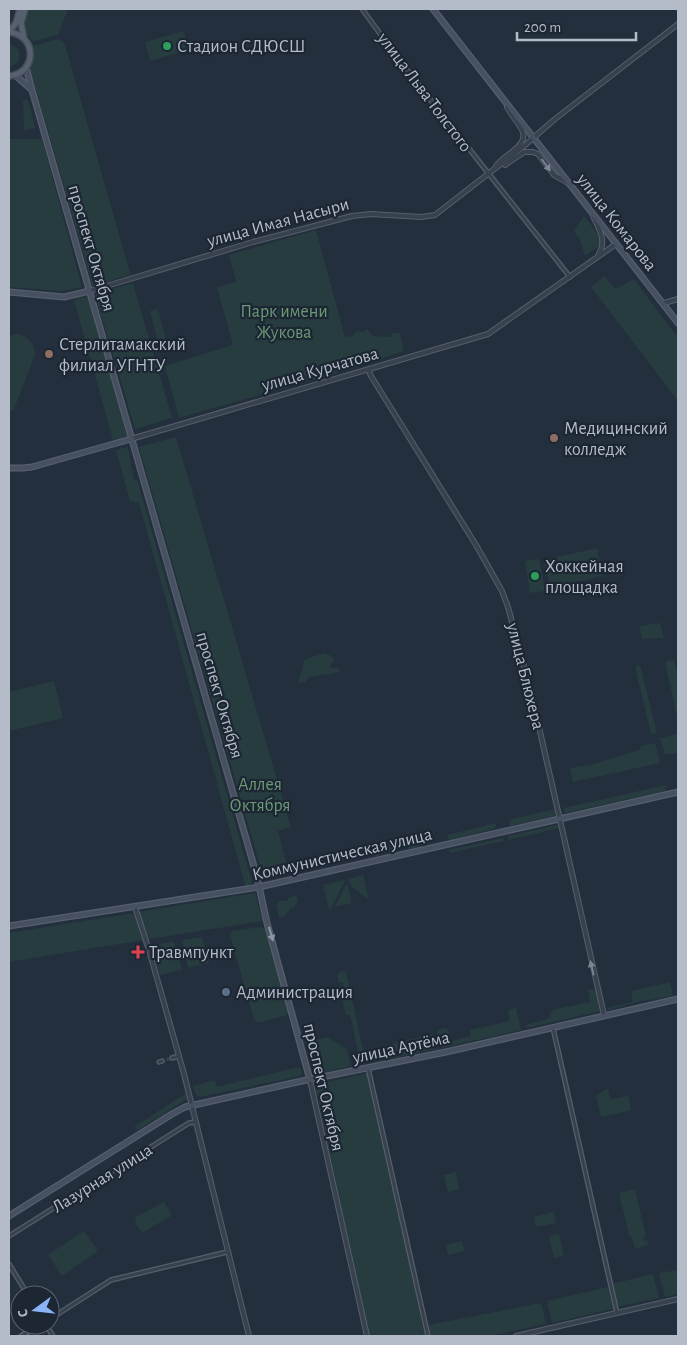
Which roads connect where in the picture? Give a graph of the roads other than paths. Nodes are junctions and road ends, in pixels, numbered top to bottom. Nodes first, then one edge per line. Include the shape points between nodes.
1 (25, 9) edge
2 (362, 9) edge
3 (433, 9) edge
4 (21, 13) edge
5 (678, 24) edge
6 (9, 32) edge
7 (24, 38) junction
8 (26, 67) junction
9 (12, 75) edge
10 (9, 80) edge
11 (32, 90) junction
12 (505, 102) junction
13 (534, 138) junction
14 (494, 170) junction
15 (488, 174) junction
16 (569, 184) junction
17 (592, 214) junction
18 (616, 244) junction
19 (596, 259) junction
20 (570, 278) junction
21 (9, 292) edge
22 (90, 292) junction
23 (678, 299) edge
24 (664, 303) junction
25 (678, 323) edge
26 (368, 369) junction
27 (131, 439) junction
28 (9, 468) edge
29 (678, 792) edge
30 (559, 820) junction
31 (259, 887) junction
32 (135, 907) junction
33 (9, 926) edge
34 (678, 999) edge
35 (604, 1015) junction
36 (553, 1028) junction
37 (179, 1056) junction
38 (172, 1058) tunnel mouth
39 (368, 1068) junction
40 (310, 1080) junction
41 (192, 1106) junction
42 (195, 1122) junction
43 (9, 1216) edge
44 (9, 1236) edge
45 (227, 1252) junction
46 (9, 1264) edge
47 (22, 1285) edge
48 (678, 1299) edge
49 (60, 1313) edge
50 (617, 1313) junction
51 (249, 1336) edge
52 (366, 1336) edge
53 (428, 1336) edge
54 (516, 1336) edge

1 - 4 main road
2 - 15 street, улица Льва Толстого
3 - 12 main road, улица Комарова
4 - 6 main road
4 - 7 main road
5 - 13 street, улица Имая Насыри
6 - 7 main road
7 - 8 main road via 30,49 30,61
8 - 9 main road
8 - 11 main road, проспект Октября
9 - 10 main road
9 - 11 main road
11 - 22 main road, проспект Октября
12 - 13 main road, улица Комарова
12 - 14 street via 522,130 523,138
13 - 14 street, улица Имая Насыри
13 - 16 main road, улица Комарова
14 - 15 street, улица Имая Насыри
14 -> 16 street via 528,151 538,154 554,175
15 - 20 street, улица Льва Толстого
15 - 22 street, улица Имая Насыри via 432,216 352,216 253,242
16 - 17 main road, улица Комарова
17 - 18 main road, улица Комарова
17 - 19 street via 603,241
18 - 19 street, улица Курчатова
18 - 24 main road, улица Комарова
19 - 20 street, улица Курчатова
20 - 26 street, улица Курчатова via 488,334
21 - 22 main road, улица Имая Насыри via 64,297
22 - 27 main road, проспект Октября
23 - 24 street
24 - 25 main road, улица Комарова
26 - 27 street, улица Курчатова
26 - 30 street, улица Блюхера via 502,592 532,696
27 - 28 main road, улица Курчатова via 32,467
27 - 31 main road, проспект Октября
29 - 30 main road, Коммунистическая улица
30 - 31 main road, Коммунистическая улица
35 -> 30 street, улица Блюхера
31 - 32 main road, Коммунистическая улица
31 -> 40 main road, проспект Октября
32 - 33 main road, Коммунистическая улица
32 - 37 street
34 - 35 main road, улица Артёма
35 - 36 main road, улица Артёма
36 - 39 main road, улица Артёма
36 - 50 street
37 - 38 street
37 - 41 street
39 - 40 main road, улица Артёма
39 - 53 street
40 - 41 main road, улица Артёма
40 - 52 street, проспект Октября
41 - 42 street
41 - 43 main road, улица Артёма via 172,1114
42 - 44 street, Лазурная улица
42 - 45 street
45 - 49 street via 111,1280
45 - 51 street
46 - 47 street
48 - 50 street
50 - 54 street

